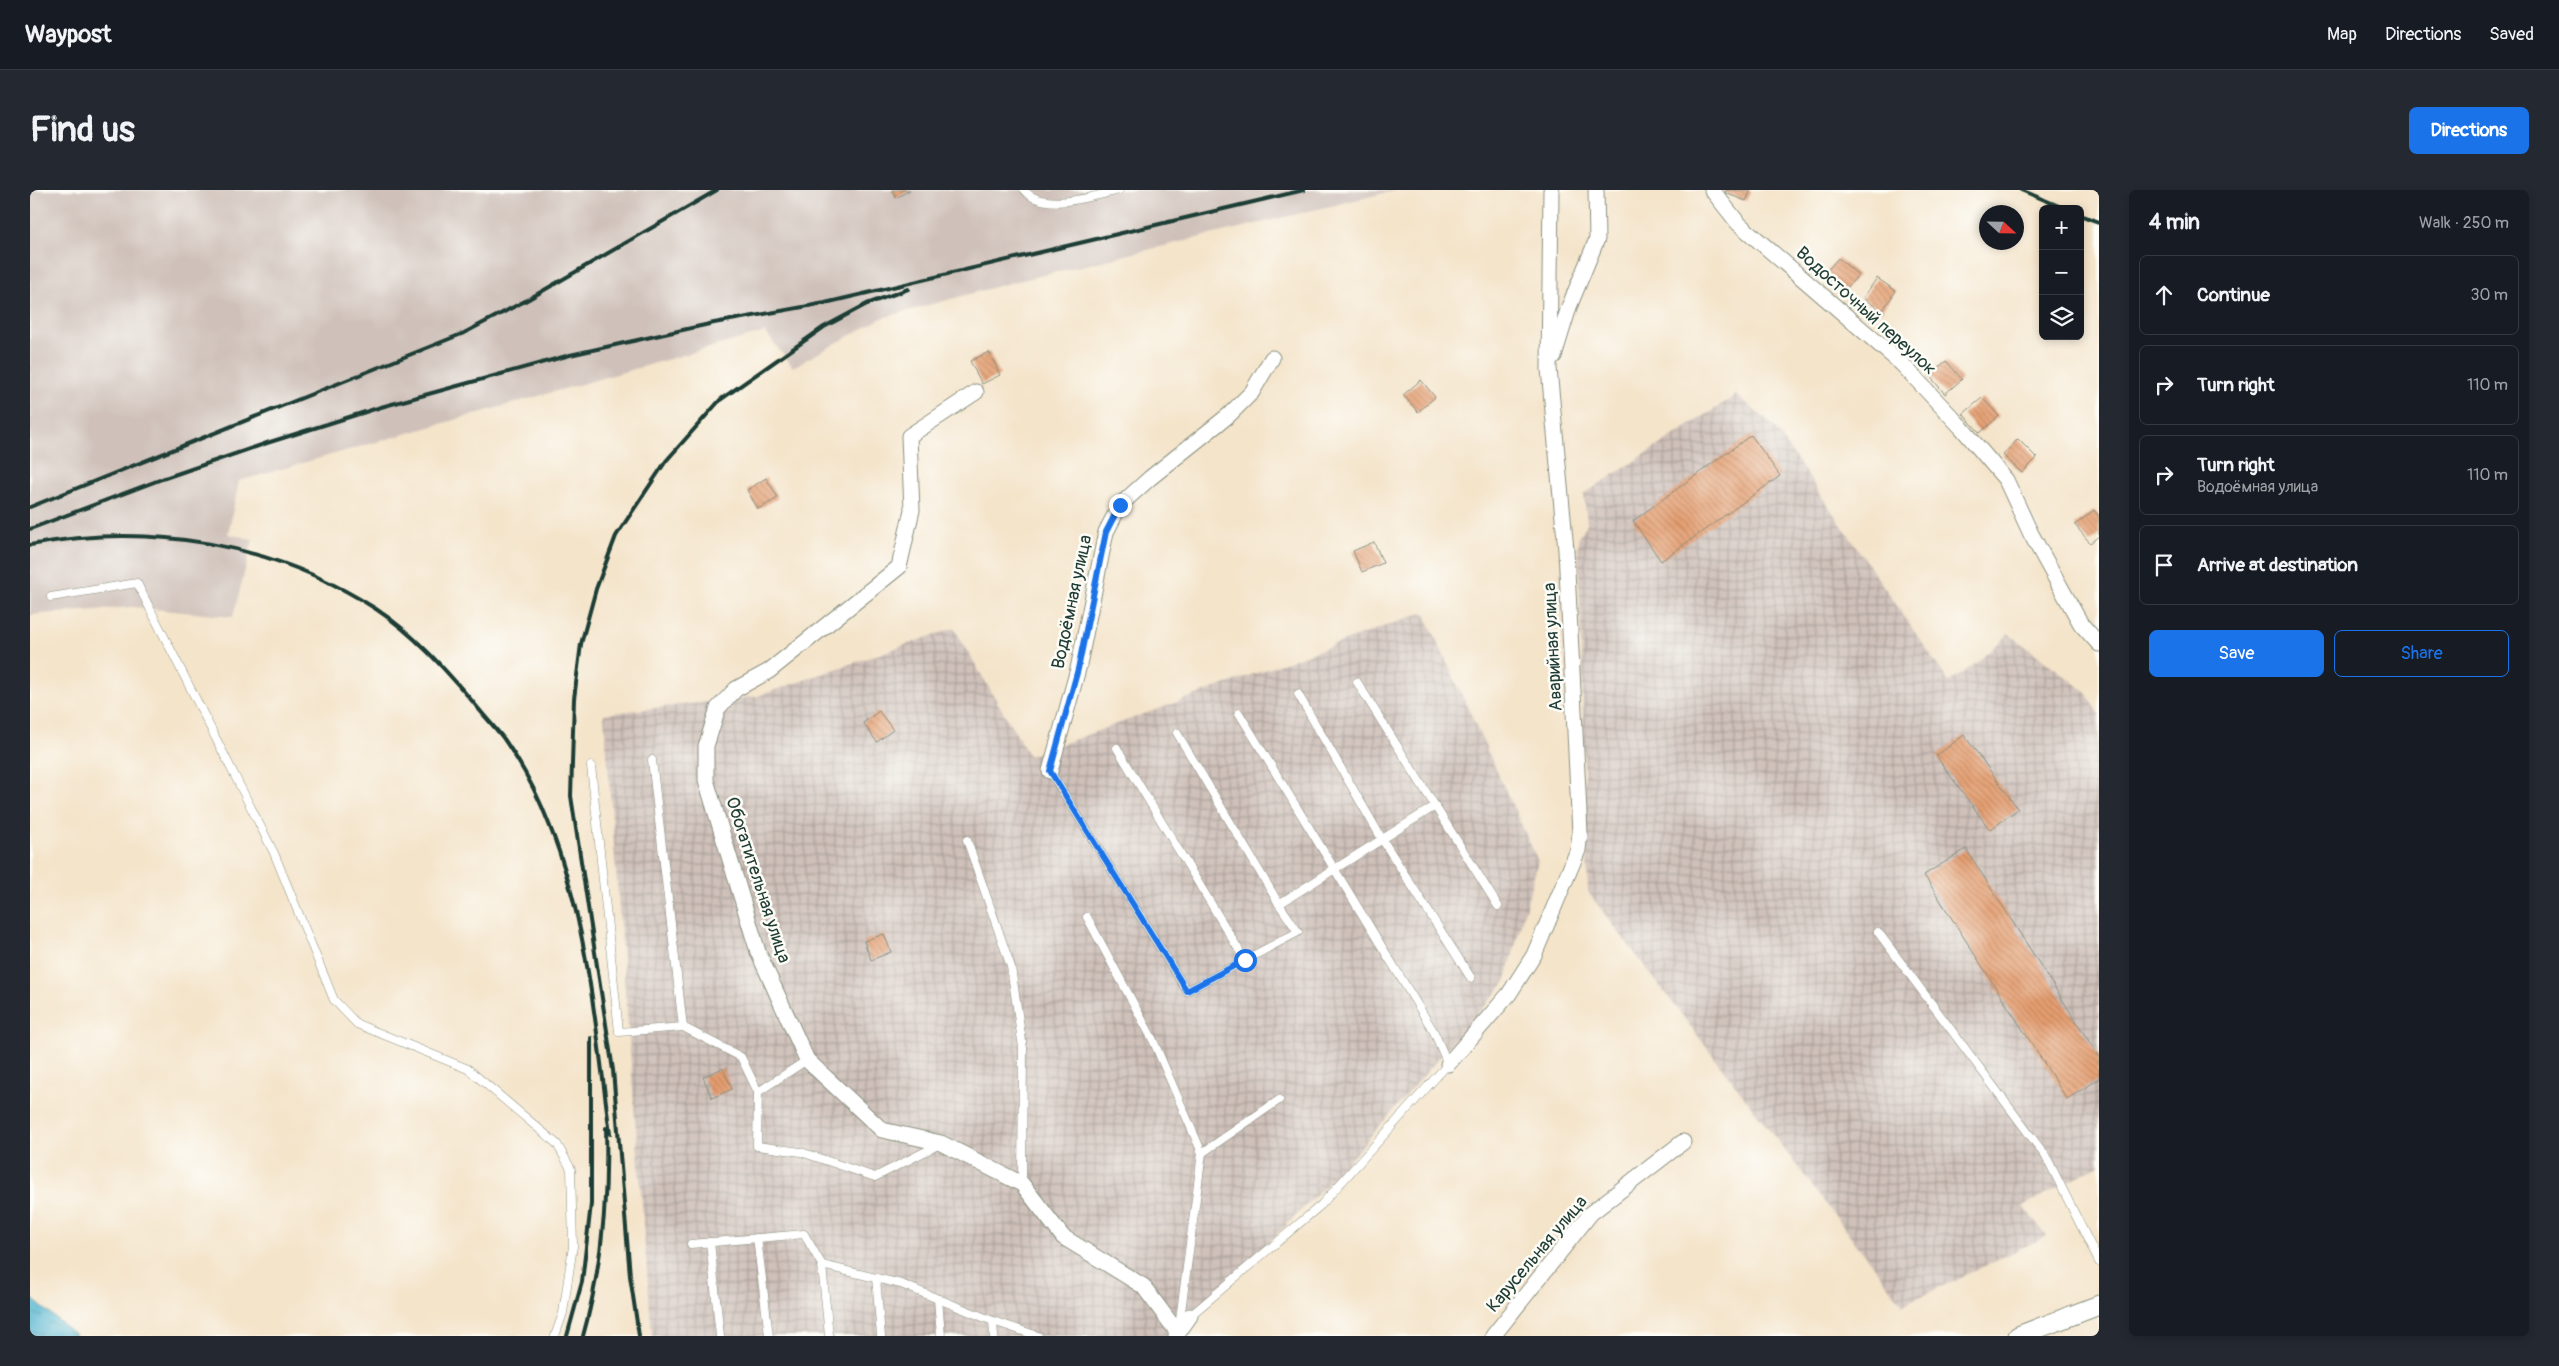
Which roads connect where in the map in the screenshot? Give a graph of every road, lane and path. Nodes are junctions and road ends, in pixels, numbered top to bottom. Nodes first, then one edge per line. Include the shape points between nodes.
1 (1024, 190) edge
2 (1119, 190) edge
3 (1551, 190) edge
4 (1596, 190) edge
5 (1712, 190) edge
6 (1272, 358) dead end
7 (1549, 369) junction
8 (976, 392) dead end
9 (51, 597) dead end
10 (2099, 644) edge
11 (1357, 682) dead end
12 (1298, 694) dead end
13 (1239, 713) dead end
14 (1177, 734) dead end
15 (1117, 748) dead end
16 (652, 760) dead end
17 (591, 766) dead end
18 (1050, 771) joint
19 (1435, 806) junction
20 (1382, 839) junction
21 (967, 840) dead end
22 (1335, 869) junction
23 (1279, 904) junction
24 (1498, 906) dead end
25 (1087, 917) dead end
26 (1878, 932) dead end
27 (1245, 960) junction
28 (1471, 978) dead end
29 (683, 1027) junction
30 (807, 1060) junction
31 (1448, 1064) junction
32 (758, 1092) junction
33 (1279, 1100) dead end
34 (1683, 1142) dead end
35 (941, 1143) junction
36 (1202, 1153) junction
37 (1022, 1184) junction
38 (757, 1238) junction
39 (710, 1242) junction
40 (691, 1244) dead end
41 (2099, 1262) edge
42 (822, 1265) junction
43 (876, 1278) junction
44 (938, 1299) junction
45 (2099, 1305) edge
46 (1190, 1316) joint
47 (993, 1321) junction
48 (1177, 1335) edge
49 (555, 1336) edge
50 (720, 1336) edge
51 (769, 1336) edge
52 (829, 1336) edge
53 (881, 1336) edge
54 (941, 1336) edge
55 (994, 1336) edge
56 (1038, 1336) edge
57 (1493, 1336) edge
58 (2018, 1336) edge

1 - 2 lane via 1052,202 1075,201
3 - 7 street, Аварийная улица
4 - 7 street via 1597,239 1569,307
5 - 10 street, Водосточный переулок via 1738,223 1902,364 1961,427 2006,480 2031,534 2081,624
6 - 18 street, Водоёмная улица via 1252,392 1229,415 1120,505 1106,532 1078,669
7 - 31 street, Аварийная улица via 1567,560 1580,832 1578,850 1534,955 1509,994
8 - 30 street, Обогатительная улица via 909,436 912,510 899,567 768,671 736,689 718,708 706,746 706,780 758,952
9 - 49 lane via 136,583 274,853 334,1000 357,1024 468,1069 557,1144 571,1169 573,1246 563,1313
11 - 19 lane
12 - 20 lane
13 - 22 lane
14 - 23 lane
15 - 27 lane
16 - 29 lane
17 - 29 lane via 619,1032
18 - 27 lane via 1187,991
19 - 20 lane
19 - 24 lane
20 - 22 lane
20 - 28 lane
21 - 37 lane via 1011,967 1023,1048
22 - 23 lane
22 - 31 lane via 1434,1032
23 - 27 lane via 1298,932
25 - 36 lane via 1153,1040
26 - 41 lane via 2047,1158
29 - 32 lane via 741,1057
30 - 32 lane
30 - 35 street, Обогатительная улица via 882,1130
31 - 46 lane via 1321,1205
32 - 35 lane via 756,1146 801,1152 875,1177
33 - 36 lane
34 - 57 street, Карусельная улица via 1591,1212
35 - 37 street, Обогатительная улица
36 - 48 lane
37 - 48 street, Обогатительная улица via 1063,1237 1143,1286
38 - 39 lane
38 - 42 lane via 804,1234
38 - 51 lane
39 - 40 lane
39 - 50 lane
42 - 43 lane
42 - 52 lane
43 - 44 lane
43 - 53 lane
44 - 47 lane
44 - 54 lane
45 - 58 street
46 - 48 street
47 - 55 lane
47 - 56 lane

